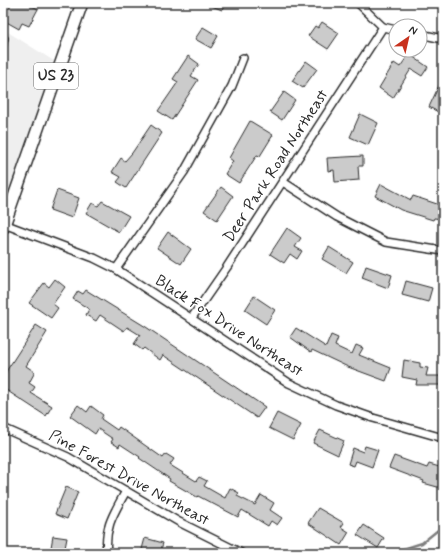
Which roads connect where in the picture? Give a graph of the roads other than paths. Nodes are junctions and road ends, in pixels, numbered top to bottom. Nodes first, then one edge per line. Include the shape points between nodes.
1 (82, 3) edge
2 (358, 3) edge
3 (383, 27) junction
4 (388, 28) edge
5 (3, 35) edge
6 (428, 36) edge
7 (443, 39) edge
8 (4, 47) edge
9 (243, 58) dead end
10 (283, 182) junction
11 (3, 225) edge
12 (443, 251) edge
13 (116, 269) junction
14 (191, 319) junction
15 (3, 428) edge
16 (443, 438) edge
17 (126, 492) junction
18 (107, 553) edge
19 (241, 553) edge

1 - 11 main road, US 23
2 - 3 street
3 - 4 street
3 - 10 street, Deer Park Road Northeast
5 - 8 lane via 6,38
6 - 7 street
9 - 13 street via 232,86 184,172
10 - 12 street via 337,217 386,242
10 - 14 street, Deer Park Road Northeast
11 - 13 street, Black Fox Drive Northeast via 94,258
13 - 14 street, Black Fox Drive Northeast
14 - 16 street, Black Fox Drive Northeast via 289,383 336,405
15 - 17 street, Pine Forest Drive Northeast via 68,457
17 - 18 street via 111,518 105,539
17 - 19 street, Pine Forest Drive Northeast

